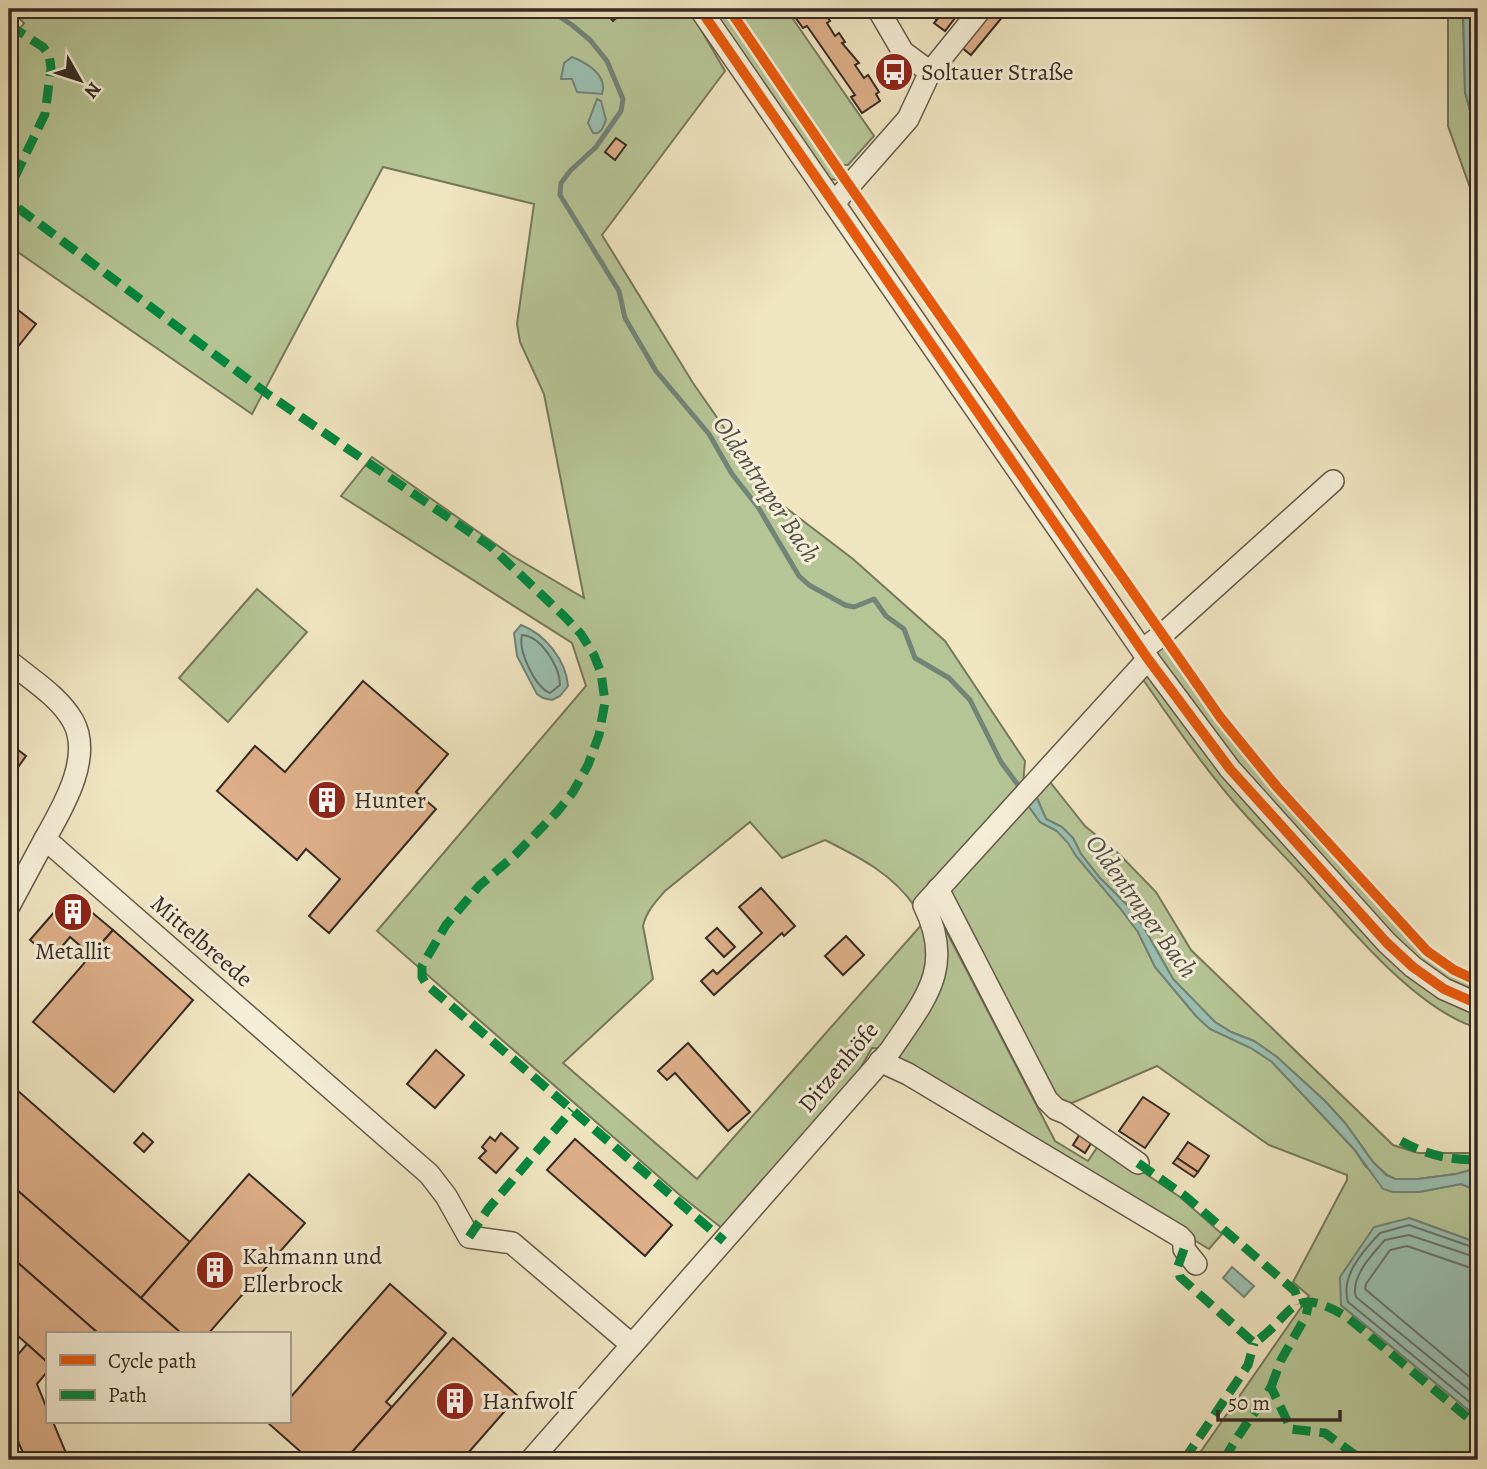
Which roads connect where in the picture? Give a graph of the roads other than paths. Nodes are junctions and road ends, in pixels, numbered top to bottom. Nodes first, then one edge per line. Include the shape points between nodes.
1 (700, 9) edge
2 (878, 9) edge
3 (981, 9) edge
4 (930, 72) junction
5 (834, 203) junction
6 (1333, 481) dead end
7 (1145, 654) junction
8 (9, 661) edge
9 (46, 839) junction
10 (938, 889) junction
11 (9, 906) edge
12 (1478, 1004) edge
13 (880, 1061) junction
14 (1138, 1163) dead end
15 (1196, 1264) dead end
16 (632, 1345) junction
17 (531, 1460) edge

1 - 5 street
2 - 4 street via 903,52
3 - 4 street
4 - 5 street via 908,119
5 - 7 street
6 - 7 street
7 - 10 street
7 - 12 street via 1239,779 1387,943 1444,989
8 - 9 street via 56,700 78,734 71,787
9 - 11 street
9 - 16 street, Mittelbreede via 429,1174 469,1237 512,1242
10 - 13 street, Ditzenhöfe via 924,905 939,951 933,981
10 - 14 street via 1047,1100
13 - 15 street via 1179,1236
13 - 16 street, Ditzenhöfe
16 - 17 street, Ditzenhöfe

